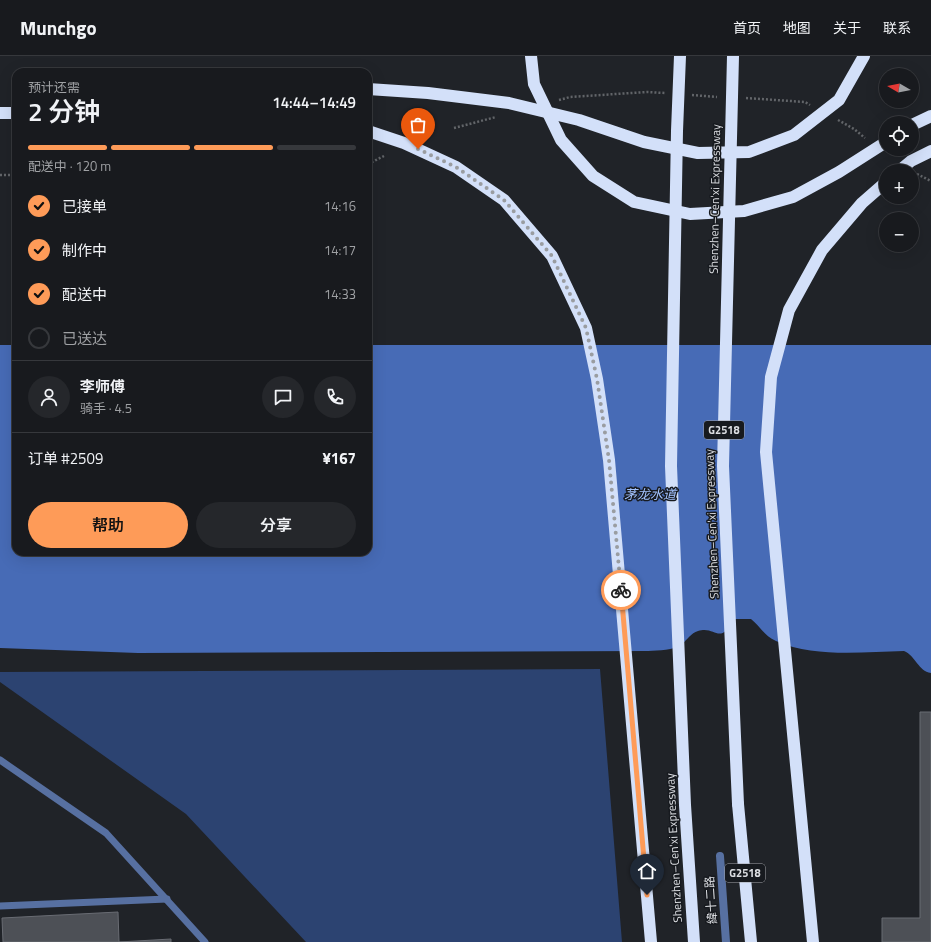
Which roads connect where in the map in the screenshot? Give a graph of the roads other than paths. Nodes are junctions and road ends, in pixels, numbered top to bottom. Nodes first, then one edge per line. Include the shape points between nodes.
1 (531, 56) edge
2 (680, 56) edge
3 (733, 56) edge
4 (864, 56) edge
5 (372, 89) edge
6 (0, 113) edge
7 (12, 113) edge
8 (931, 116) edge
9 (919, 122) edge
10 (372, 132) edge
11 (879, 146) edge
12 (931, 150) edge
13 (907, 164) edge
14 (879, 188) edge
15 (0, 760) edge
16 (720, 856) dead end
17 (167, 899) junction
18 (0, 906) edge
19 (205, 942) edge
20 (651, 942) edge
21 (694, 942) edge
22 (726, 942) edge
23 (751, 942) edge
24 (813, 942) edge

1 - 11 highway, bridge via 534,84 561,140 593,176 634,202 690,214 744,212 793,197
2 - 21 highway, Shenzhen–Cen'xi Expressway, bridge via 676,139 671,466 685,805
3 - 23 highway, Shenzhen–Cen'xi Expressway / G2518, bridge via 723,466 738,804
4 - 5 highway, bridge via 839,100 794,135 749,152 698,153 644,142 579,120 509,104 428,93
6 - 7 highway
8 - 9 highway
10 - 20 highway via 404,143 456,167 504,200 552,256 586,328 597,379 609,460
12 - 13 highway, bridge
14 - 24 highway via 862,203 822,250 789,310 771,377 766,452
15 - 17 lane via 106,833
16 - 22 street, 緯十二路
17 - 18 lane
17 - 19 lane

